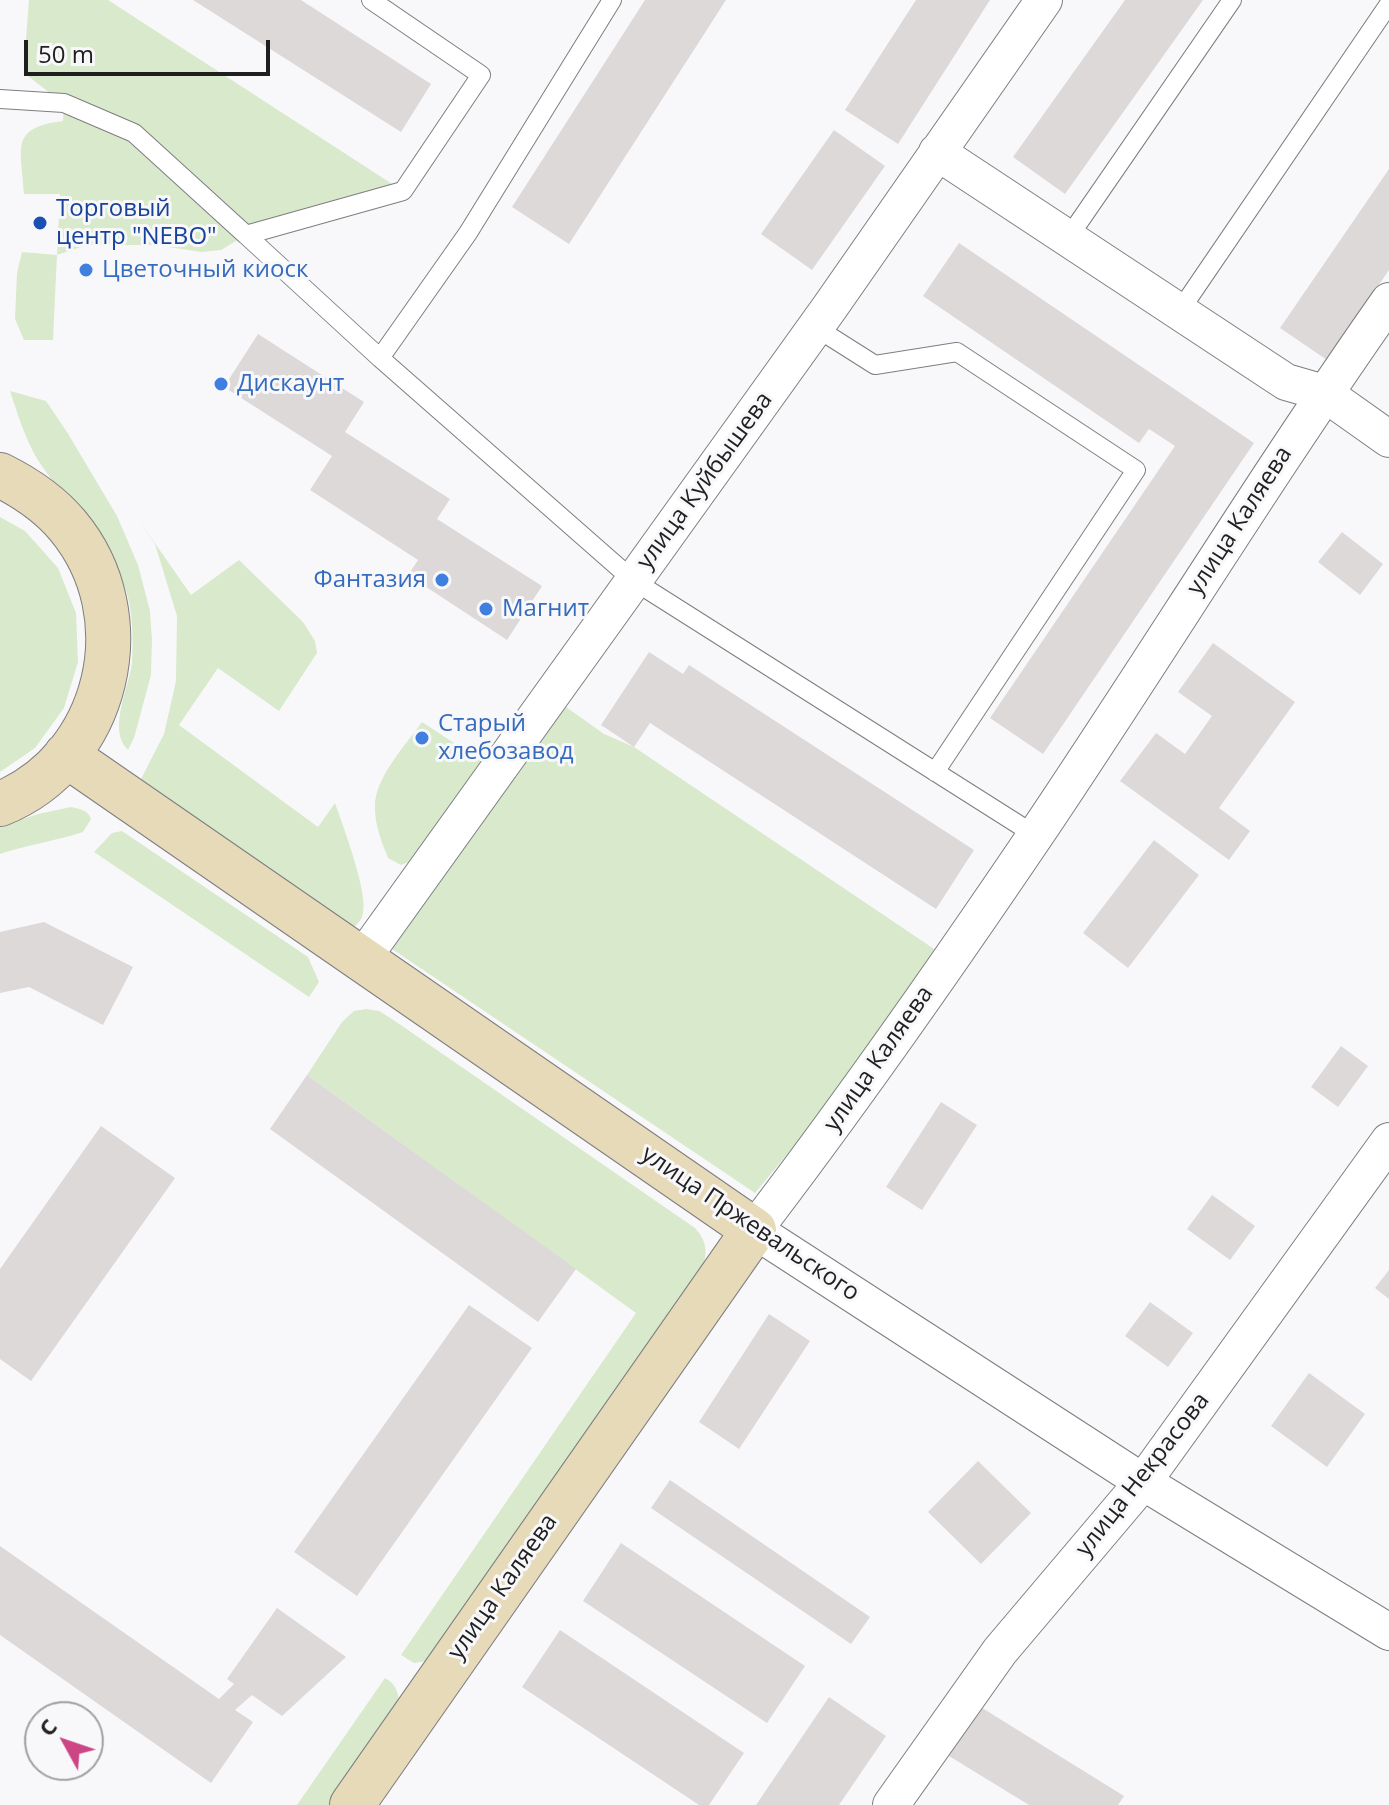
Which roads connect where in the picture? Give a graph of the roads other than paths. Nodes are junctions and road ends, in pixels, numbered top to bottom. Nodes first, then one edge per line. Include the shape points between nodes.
1 (371, 0) edge
2 (612, 0) edge
3 (1044, 0) edge
4 (1232, 0) edge
5 (1389, 4) edge
6 (0, 99) edge
7 (937, 152) junction
8 (246, 235) junction
9 (1068, 238) junction
10 (1389, 301) edge
11 (1179, 312) junction
12 (815, 327) junction
13 (380, 358) junction
14 (1324, 393) junction
15 (1389, 439) edge
16 (0, 475) edge
17 (634, 581) junction
18 (66, 755) junction
19 (935, 772) junction
20 (0, 804) edge
21 (1035, 835) junction
22 (362, 959) junction
23 (1389, 1141) edge
24 (754, 1230) junction
25 (1143, 1482) junction
26 (1389, 1632) edge
27 (352, 1805) edge
28 (891, 1805) edge

1 - 8 lane via 481,75 403,191
2 - 13 lane via 468,233
3 - 7 street, улица Куйбышева
4 - 9 lane
5 - 11 lane
6 - 8 lane via 64,103 134,133
7 - 9 street
7 - 12 street, улица Куйбышева
8 - 13 lane
9 - 11 street
10 - 14 street, улица Каляева
11 - 14 street via 1286,382
12 - 17 street, улица Куйбышева
12 - 19 lane via 875,365 957,352 1136,470
13 - 17 lane
14 - 15 street
14 - 21 street, улица Каляева
16 - 18 street via 50,506 69,527 86,551 106,606 109,635 101,692
17 - 19 lane
17 - 22 street, улица Куйбышева
18 - 20 street via 35,785
18 - 22 street, улица Пржевальского
19 - 21 lane
21 - 24 street, улица Каляева
22 - 24 street, улица Пржевальского
23 - 25 street, улица Некрасова
24 - 25 street, улица Пржевальского
24 - 27 street, улица Каляева
25 - 26 street, улица Пржевальского
25 - 28 street, улица Некрасова via 1000,1651

